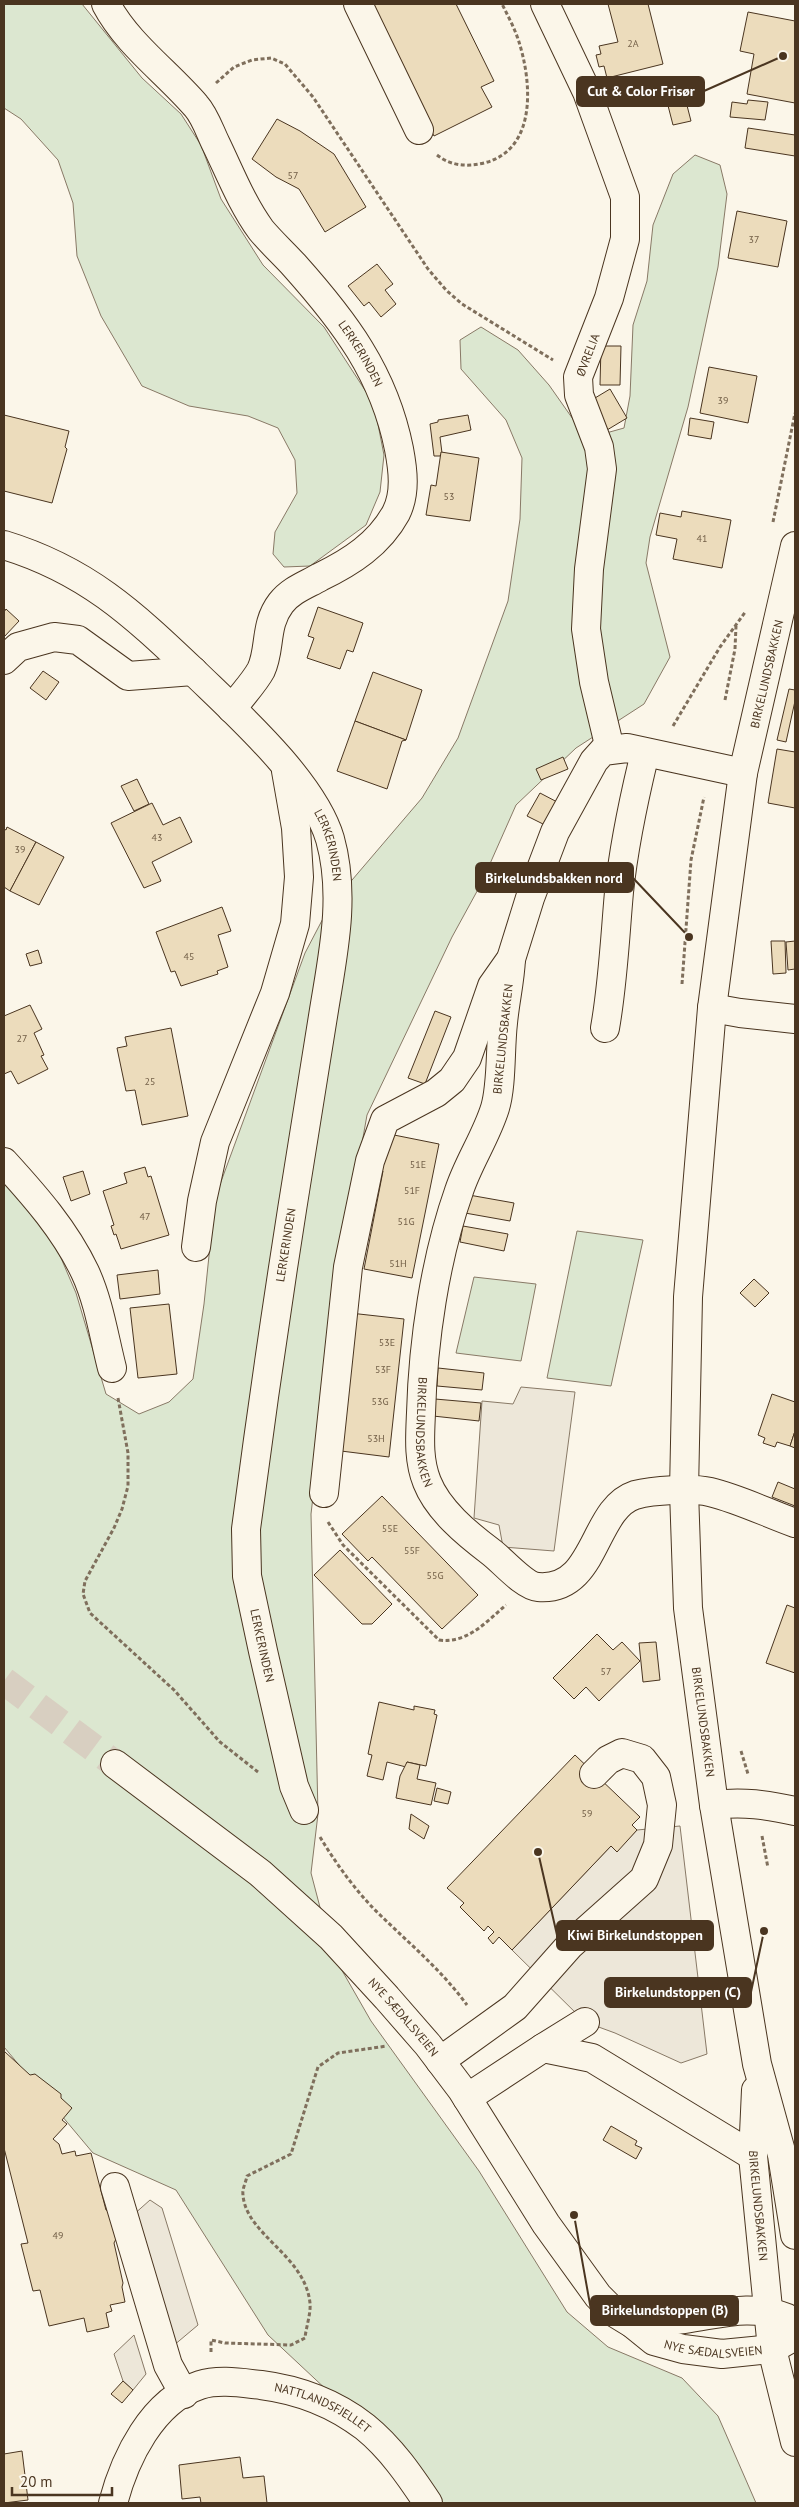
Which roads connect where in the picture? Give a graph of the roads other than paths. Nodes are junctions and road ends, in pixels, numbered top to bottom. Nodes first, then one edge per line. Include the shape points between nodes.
1 (106, 4) edge
2 (358, 4) edge
3 (545, 4) edge
4 (419, 130) road end
5 (4, 545) edge
6 (795, 546) edge
7 (4, 660) edge
8 (193, 671) junction
9 (232, 709) junction
10 (610, 749) junction
11 (651, 754) junction
12 (285, 767) junction
13 (743, 773) junction
14 (511, 959) junction
15 (712, 1008) junction
16 (795, 1019) edge
17 (605, 1028) dead end
18 (4, 1162) edge
19 (196, 1247) dead end
20 (112, 1368) road end
21 (684, 1491) junction
22 (324, 1493) road end
23 (795, 1523) edge
24 (115, 1764) tunnel mouth
25 (594, 1774) dead end
26 (299, 1798) road end
27 (714, 1805) junction
28 (795, 1811) edge
29 (585, 2022) dead end
30 (543, 2048) junction
31 (434, 2053) junction
32 (757, 2064) junction
33 (467, 2098) junction
34 (753, 2156) junction
35 (115, 2187) dead end
36 (795, 2235) edge
37 (769, 2310) junction
38 (795, 2321) edge
39 (633, 2324) junction
40 (784, 2342) edge
41 (184, 2394) junction
42 (795, 2442) edge
43 (113, 2503) edge
44 (428, 2503) edge

1 - 9 main road, LERKERINDEN via 139,47 197,107 245,204 262,230 360,347 380,386 394,426 403,481 397,512 382,534 346,564 293,591 282,602 273,614 261,669
2 - 4 main road
3 - 10 main road, ØVRELIA via 586,92 625,196 625,239 605,308 578,377 579,395 599,447 602,469 589,569 586,629 594,682
5 - 8 main road, LERKERINDEN via 66,569 115,600
6 - 13 main road, BIRKELUNDSBAKKEN
7 - 8 main road via 18,647 54,637 78,640 128,676
8 - 9 main road, LERKERINDEN
9 - 12 main road, LERKERINDEN
10 - 11 main road via 627,748
10 - 14 main road, BIRKELUNDSBAKKEN via 603,751 594,762 555,832
11 - 13 main road
11 - 17 main road via 627,836
12 - 19 main road via 296,828 299,877 295,924 276,993 214,1142
12 - 26 main road, LERKERINDEN via 316,807 323,822 330,838 339,886 336,939 290,1220 246,1529 248,1576
13 - 15 main road, BIRKELUNDSBAKKEN
14 - 21 main road, BIRKELUNDSBAKKEN via 496,1107 459,1189 434,1286 422,1379 420,1453 427,1483 446,1511 474,1540 528,1584 537,1587 554,1586 578,1571 608,1520 633,1496
14 - 22 main road, BIRKELUNDSBAKKEN via 492,986 467,1058 452,1080 436,1093 385,1120 377,1137 348,1268
15 - 16 main road
15 - 21 main road, BIRKELUNDSBAKKEN via 688,1297
18 - 20 main road via 65,1235 86,1274
21 - 23 main road via 709,1492
21 - 27 main road, BIRKELUNDSBAKKEN via 688,1608
24 - 31 main road, NYE SÆDALSVEIEN via 260,1873 331,1937
25 - 31 main road via 608,1760 622,1753 642,1759 656,1777 662,1805 658,1845 644,1879 570,1945 515,2007
27 - 28 main road via 756,1803
27 - 32 main road, BIRKELUNDSBAKKEN
29 - 30 main road
30 - 33 main road
30 - 34 main road via 592,2058
31 - 33 main road, NYE SÆDALSVEIEN
32 - 34 main road, BIRKELUNDSBAKKEN
32 - 36 main road, BIRKELUNDSBAKKEN via 782,2155
33 - 39 main road, NYE SÆDALSVEIEN via 546,2224 592,2288 615,2313
34 - 37 main road, BIRKELUNDSBAKKEN
35 - 41 main road via 168,2365
37 - 38 main road, NYE SÆDALSVEIEN
37 - 39 main road, NYE SÆDALSVEIEN via 717,2312
37 - 40 main road, BIRKELUNDSBAKKEN
39 - 40 main road, NYE SÆDALSVEIEN via 654,2341 722,2354
40 - 42 main road, BIRKELUNDSBAKKEN
41 - 43 main road, NATTLANDSFJELLET via 148,2426 119,2480
41 - 44 main road, NATTLANDSFJELLET via 201,2385 245,2384 273,2387 325,2402 366,2428 394,2456

